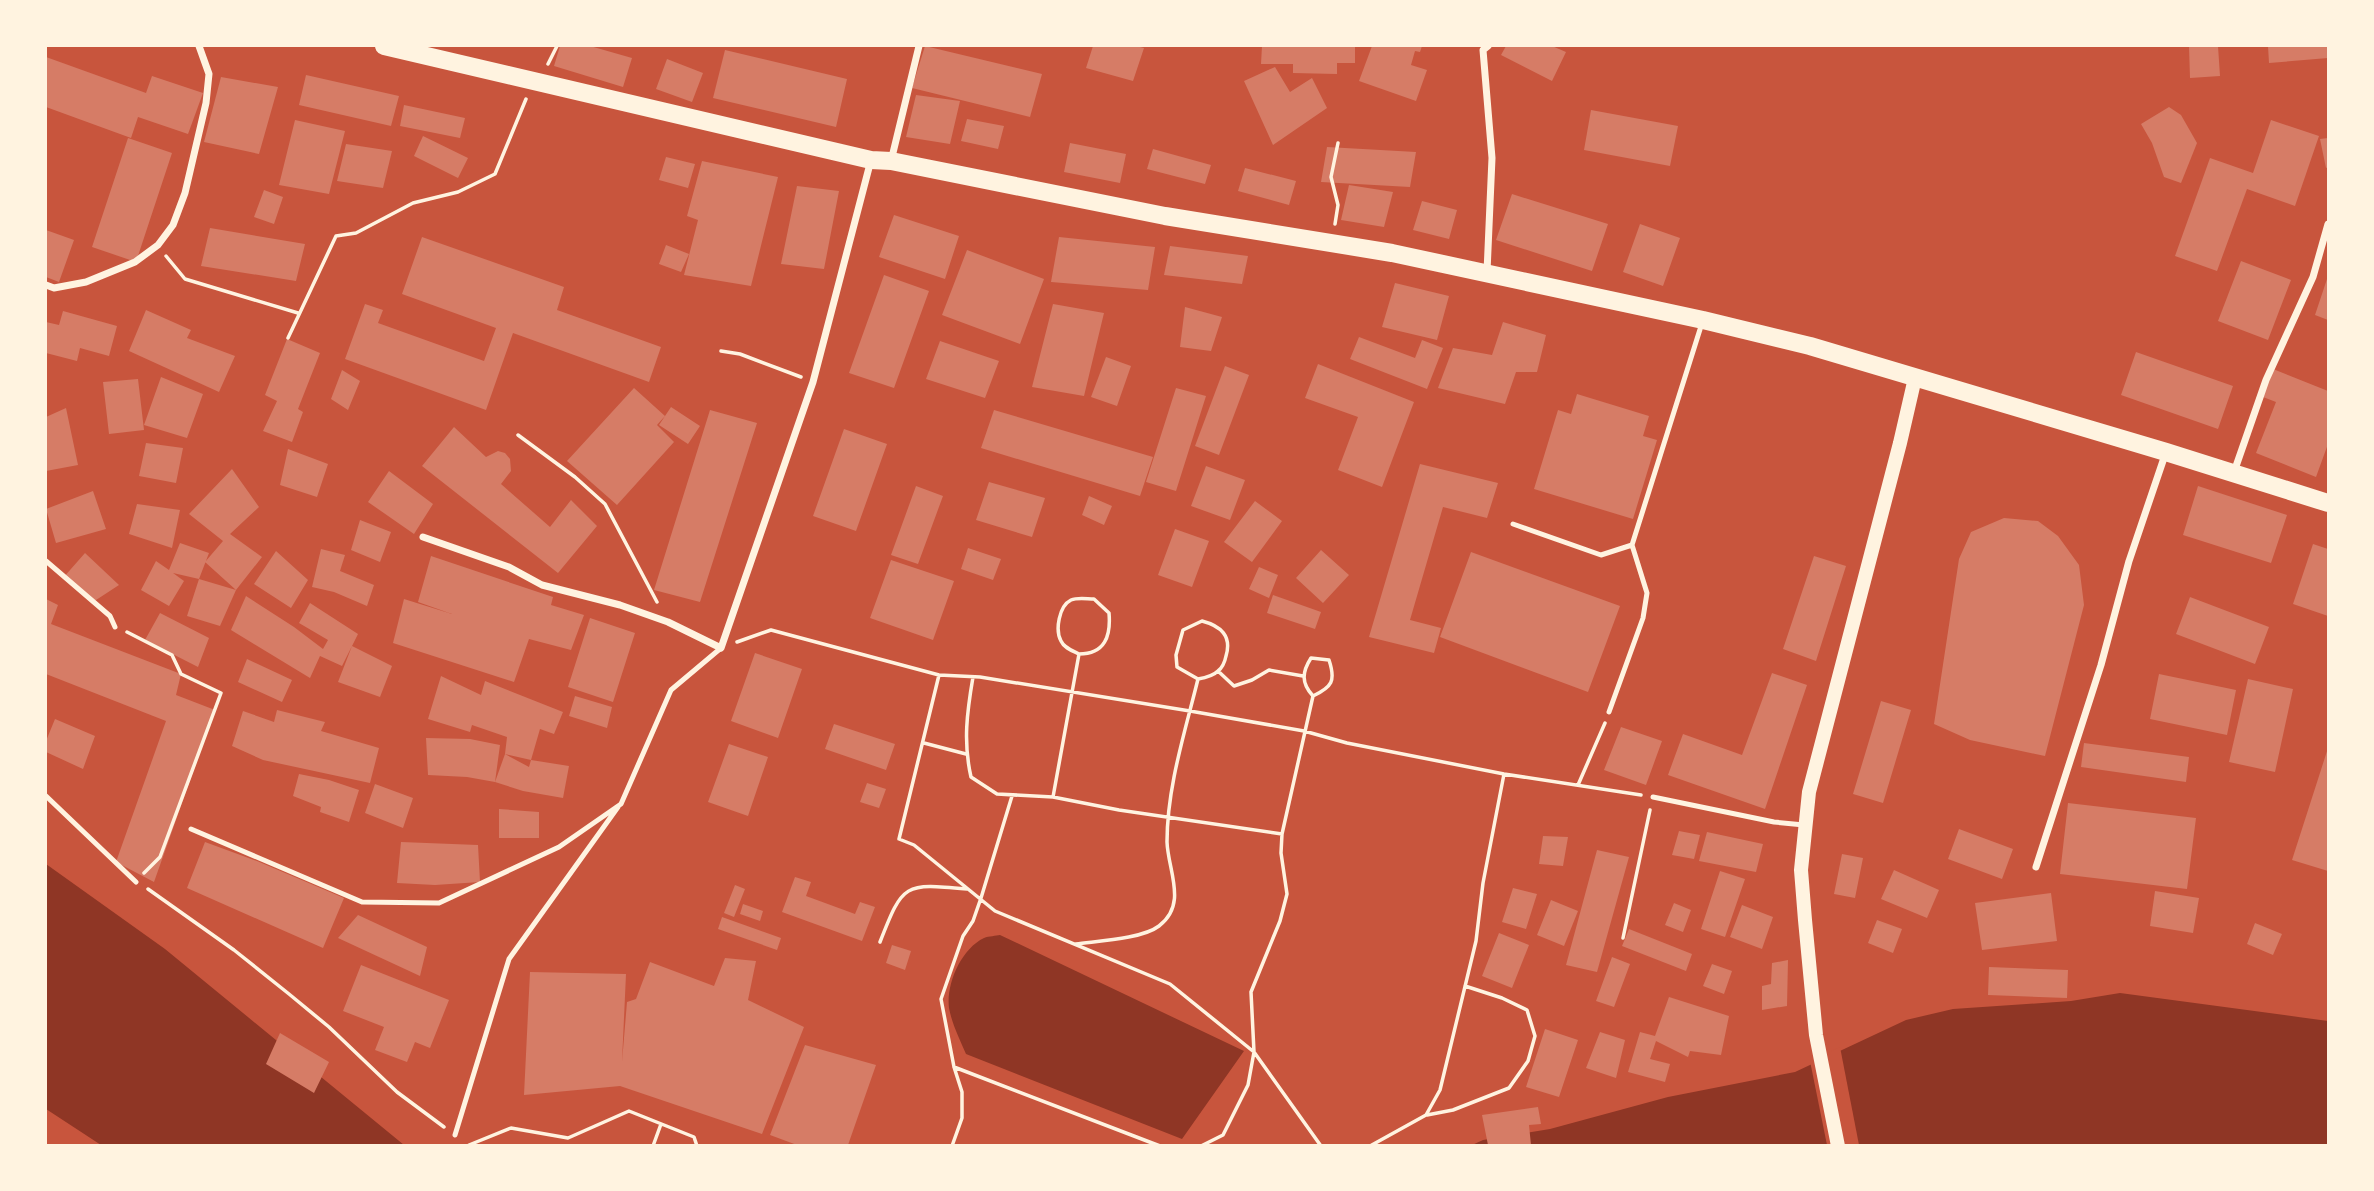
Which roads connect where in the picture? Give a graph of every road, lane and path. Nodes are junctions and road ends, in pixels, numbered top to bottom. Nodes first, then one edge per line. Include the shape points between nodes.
1 (199, 46) edge
2 (384, 46) edge
3 (919, 46) edge
4 (1488, 46) edge
5 (533, 80) junction
6 (1338, 143) dead end
7 (871, 160) junction
8 (891, 161) junction
9 (2329, 224) edge
10 (1332, 243) junction
11 (158, 245) junction
12 (1487, 274) junction
13 (46, 285) edge
14 (298, 313) junction
15 (1703, 320) junction
16 (288, 338) dead end
17 (721, 351) dead end
18 (1915, 378) junction
19 (813, 382) junction
20 (518, 435) dead end
21 (2166, 452) junction
22 (2234, 474) junction
23 (2329, 503) edge
24 (1513, 524) dead end
25 (423, 537) dead end
26 (1632, 545) junction
27 (46, 561) edge
28 (668, 622) junction
29 (115, 627) joint
30 (721, 648) junction
31 (1079, 654) junction
32 (1218, 671) junction
33 (939, 676) junction
34 (1303, 676) junction
35 (973, 677) junction
36 (1198, 679) junction
37 (1071, 691) junction
38 (1313, 696) junction
39 (1190, 711) junction
40 (1609, 712) joint
41 (1304, 731) junction
42 (924, 743) junction
43 (966, 754) junction
44 (1504, 774) junction
45 (1578, 785) junction
46 (46, 796) edge
47 (1012, 796) junction
48 (1053, 797) junction
49 (1653, 797) junction
50 (621, 804) junction
51 (1167, 817) junction
52 (1804, 825) junction
53 (191, 829) dead end
54 (1282, 834) junction
55 (2036, 867) dead end
56 (136, 881) junction
57 (969, 890) junction
58 (981, 898) junction
59 (1623, 938) dead end
60 (880, 942) dead end
61 (1074, 945) junction
62 (1465, 986) junction
63 (1254, 1052) junction
64 (954, 1067) junction
65 (1426, 1115) junction
66 (661, 1124) junction
67 (455, 1135) junction
68 (469, 1145) edge
69 (653, 1146) edge
70 (697, 1146) edge
71 (952, 1146) edge
72 (1160, 1146) edge
73 (1200, 1146) edge
74 (1321, 1146) edge
75 (1370, 1146) edge
76 (1838, 1146) edge

1 - 11 street via 209,74 206,103 185,192 173,225
2 - 5 main road
3 - 8 street
4 - 12 street via 1483,50 1492,158
5 - 7 main road
5 - 14 path via 495,174 458,192 414,203 356,233 335,236
6 - 10 path via 1331,177 1338,205
7 - 8 main road
7 - 19 street
8 - 10 main road via 1165,216
9 - 22 street via 2313,277 2266,380
10 - 12 main road
11 - 13 street via 135,262 86,282 54,288
11 - 14 path via 185,279
12 - 15 main road
14 - 16 path
15 - 18 main road
15 - 26 lane
17 - 19 path
18 - 21 main road
18 - 52 main road
19 - 30 street
20 - 28 path via 605,504
21 - 22 main road
21 - 55 street
22 - 23 main road
24 - 26 lane via 1601,555
25 - 28 street via 509,567 542,585
26 - 40 lane via 1647,593 1643,618
27 - 29 lane via 110,616
28 - 30 street
29 - 56 path via 172,655 181,674 221,693 160,857
30 - 33 path via 771,630
30 - 50 lane via 671,690
31 - 31 path via 1066,648 1058,627 1066,604 1094,599 1110,613 1111,627 1102,648
31 - 37 path
32 - 34 path via 1234,686 1269,670
32 - 36 path
32 - 36 path via 1225,661 1228,638 1211,624 1192,624 1183,630 1175,654 1177,667
33 - 35 path
33 - 42 path
34 - 38 path
34 - 38 path via 1311,657 1329,660 1332,681
35 - 37 path
35 - 43 path
36 - 39 path
37 - 39 path
37 - 48 path
38 - 41 path
39 - 41 path
39 - 51 path
40 - 45 path
41 - 44 path
41 - 54 path
42 - 43 path
42 - 57 path via 899,838
43 - 47 path via 971,777 996,794
44 - 45 path
44 - 62 path
45 - 49 path
46 - 56 lane
47 - 48 path
47 - 58 path
48 - 51 path
49 - 52 lane
49 - 59 path
50 - 53 lane via 559,847 439,903 362,902
50 - 67 lane via 509,959
51 - 54 path
51 - 61 path via 1174,908 1158,927
52 - 76 main road via 1801,870 1816,1035
54 - 63 path via 1280,853 1287,894 1251,992
56 - 67 path via 234,950 329,1027 397,1092
57 - 58 path
57 - 60 path via 920,885 902,894
58 - 61 path via 995,911
58 - 64 path via 942,999
61 - 63 path via 1170,984
62 - 65 path via 1440,1090
62 - 65 path via 1528,1010 1535,1036 1528,1060 1509,1088 1453,1110
63 - 73 path via 1248,1085 1223,1135
63 - 74 path
64 - 71 path via 962,1092 962,1118
64 - 72 path
65 - 75 path
66 - 68 path via 629,1111 568,1138 511,1128
66 - 69 path
66 - 70 path via 694,1138
67 - 68 path

